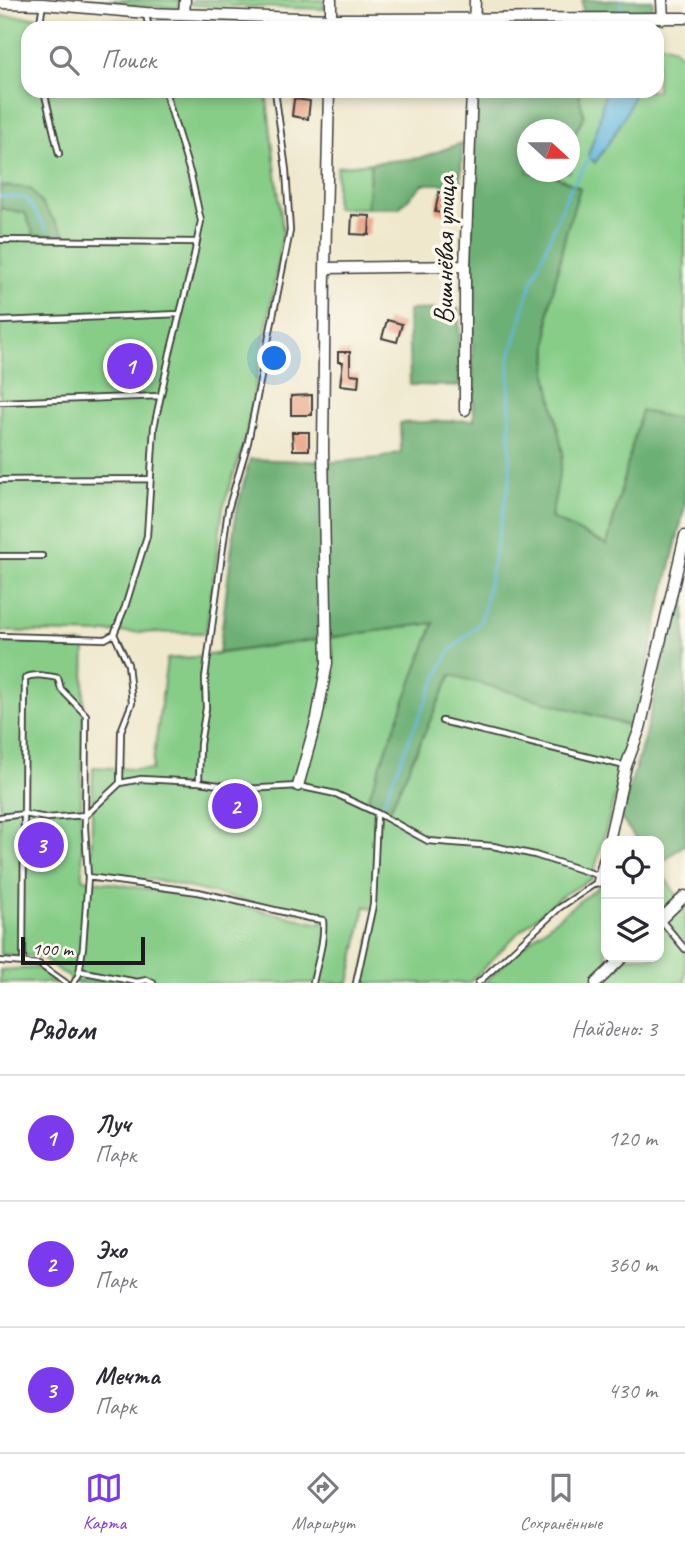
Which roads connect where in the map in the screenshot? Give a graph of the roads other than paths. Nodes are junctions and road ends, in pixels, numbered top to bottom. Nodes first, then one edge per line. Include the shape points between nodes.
1 (185, 0) edge
2 (331, 0) edge
3 (475, 0) edge
4 (663, 0) edge
5 (43, 2) edge
6 (0, 3) edge
7 (146, 13) junction
8 (184, 15) junction
9 (263, 16) junction
10 (685, 18) edge
11 (663, 19) junction
12 (40, 21) edge
13 (148, 21) edge
14 (263, 21) edge
15 (312, 21) edge
16 (331, 21) edge
17 (475, 21) edge
18 (588, 21) edge
19 (46, 98) edge
20 (167, 98) edge
21 (276, 98) edge
22 (329, 98) edge
23 (472, 98) edge
24 (59, 154) dead end
25 (0, 240) edge
26 (197, 243) junction
27 (465, 266) junction
28 (325, 268) junction
29 (180, 314) junction
30 (0, 321) edge
31 (161, 396) junction
32 (0, 402) edge
33 (465, 410) dead end
34 (151, 479) junction
35 (0, 480) edge
36 (685, 536) edge
37 (0, 556) edge
38 (42, 556) dead end
39 (114, 634) junction
40 (0, 636) edge
41 (442, 721) dead end
42 (626, 766) junction
43 (199, 782) junction
44 (120, 783) junction
45 (298, 786) junction
46 (377, 813) junction
47 (24, 814) junction
48 (86, 815) junction
49 (0, 817) edge
50 (610, 836) edge
51 (88, 877) junction
52 (601, 880) edge
53 (601, 881) edge
54 (685, 896) edge
55 (664, 915) edge
56 (664, 926) edge
57 (685, 949) edge
58 (0, 961) edge
59 (618, 962) edge
60 (23, 963) junction
61 (79, 971) junction
62 (66, 983) edge
63 (75, 983) edge
64 (153, 983) edge
65 (313, 983) edge
66 (356, 983) edge
67 (478, 983) edge
68 (596, 983) edge

1 - 8 street
2 - 16 street
3 - 17 street
4 - 11 street
5 - 6 street
5 - 7 street
5 - 12 lane
7 - 8 street
7 - 13 lane
8 - 9 street
9 - 14 lane
9 - 15 street
10 - 11 street
11 - 18 street
19 - 24 lane
20 - 26 lane via 201,220
21 - 43 lane via 290,231 248,442 229,510 205,678
22 - 28 street
23 - 27 street, Вишнёвая улица
25 - 26 lane
26 - 29 lane
27 - 28 street
27 - 33 street, Вишнёвая улица
28 - 45 street via 327,663
29 - 30 lane
29 - 31 lane
31 - 32 lane
31 - 34 lane
34 - 35 lane
34 - 39 lane via 147,536
36 - 42 street via 640,728
37 - 38 lane
39 - 40 lane via 105,639
39 - 44 lane via 128,664 132,703 121,732
41 - 42 lane
42 - 50 street
43 - 44 lane via 141,779
43 - 45 lane via 244,789
44 - 48 lane
45 - 46 lane via 336,794
46 - 52 lane via 428,841 535,855
46 - 66 lane via 373,905
47 - 48 lane via 47,818
47 - 48 lane via 24,678 43,676 58,678 61,689 86,715
47 - 49 lane
47 - 60 lane
48 - 51 lane
51 - 61 lane
51 - 65 lane via 198,892 323,920
53 - 67 lane via 559,908
54 - 55 street
56 - 57 lane
58 - 60 lane
59 - 68 street
60 - 62 lane via 38,964
61 - 63 lane
61 - 64 lane

